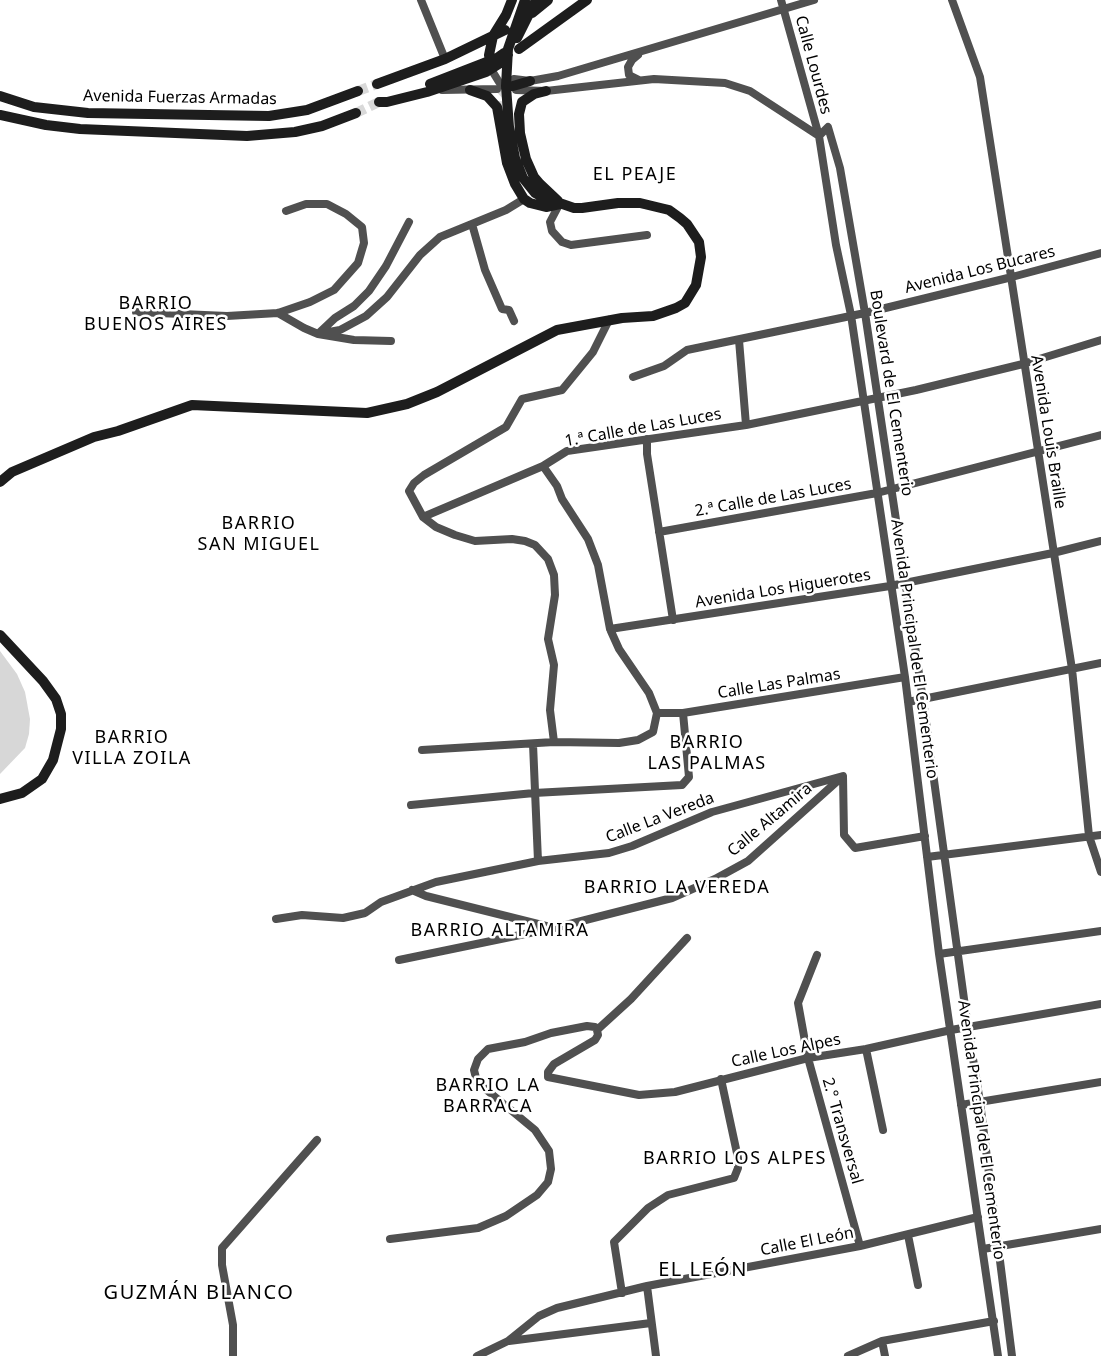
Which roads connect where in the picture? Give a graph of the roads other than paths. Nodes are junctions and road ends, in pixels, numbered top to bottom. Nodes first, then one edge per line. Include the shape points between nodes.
1 (421, 0) edge
2 (512, 0) edge
3 (525, 0) edge
4 (536, 0) edge
5 (548, 0) edge
6 (587, 0) edge
7 (781, 0) edge
8 (814, 0) edge
9 (952, 0) edge
10 (784, 10) junction
11 (528, 15) junction
12 (517, 23) dead end
13 (505, 30) dead end
14 (493, 36) junction
15 (514, 49) junction
16 (644, 50) junction
17 (445, 59) junction
18 (416, 69) junction
19 (491, 69) junction
20 (530, 81) joint
21 (643, 81) junction
22 (377, 84) tunnel mouth
23 (513, 86) junction
24 (427, 88) junction
25 (497, 89) dead end
26 (470, 90) junction
27 (358, 91) tunnel mouth
28 (546, 91) junction
29 (0, 96) edge
30 (379, 102) tunnel mouth
31 (356, 113) tunnel mouth
32 (0, 115) edge
33 (819, 136) junction
34 (524, 199) junction
35 (560, 203) junction
36 (286, 211) dead end
37 (409, 222) dead end
38 (472, 224) junction
39 (646, 236) dead end
40 (1101, 253) edge
41 (1012, 277) junction
42 (136, 312) dead end
43 (278, 312) junction
44 (865, 313) junction
45 (851, 315) junction
46 (609, 320) junction
47 (514, 321) dead end
48 (318, 334) junction
49 (739, 340) junction
50 (1101, 340) edge
51 (391, 341) dead end
52 (1023, 364) junction
53 (633, 377) dead end
54 (877, 397) junction
55 (863, 400) junction
56 (746, 425) junction
57 (1101, 435) edge
58 (647, 439) junction
59 (1039, 452) junction
60 (543, 466) junction
61 (0, 482) edge
62 (892, 490) junction
63 (877, 493) junction
64 (423, 517) junction
65 (659, 532) junction
66 (1101, 541) edge
67 (1053, 553) junction
68 (906, 583) junction
69 (890, 586) junction
70 (674, 620) junction
71 (610, 629) junction
72 (0, 635) edge
73 (1101, 663) edge
74 (1072, 669) junction
75 (905, 677) junction
76 (924, 700) junction
77 (908, 702) junction
78 (657, 713) junction
79 (683, 713) junction
80 (554, 742) junction
81 (533, 744) junction
82 (422, 750) dead end
83 (843, 776) junction
84 (534, 793) junction
85 (0, 800) edge
86 (411, 805) dead end
87 (1101, 835) edge
88 (925, 836) junction
89 (1089, 836) junction
90 (943, 854) junction
91 (927, 857) junction
92 (538, 861) junction
93 (1101, 872) edge
94 (412, 890) junction
95 (276, 919) dead end
96 (554, 928) junction
97 (1101, 931) edge
98 (687, 938) dead end
99 (958, 952) junction
100 (939, 954) junction
101 (817, 955) dead end
102 (399, 960) dead end
103 (1101, 1004) edge
104 (968, 1028) junction
105 (597, 1030) junction
106 (951, 1030) junction
107 (866, 1049) junction
108 (807, 1058) junction
109 (721, 1079) junction
110 (1101, 1082) edge
111 (981, 1102) junction
112 (961, 1105) junction
113 (884, 1130) dead end
114 (317, 1140) dead end
115 (978, 1218) junction
116 (1101, 1230) edge
117 (908, 1235) junction
118 (390, 1239) dead end
119 (860, 1246) junction
120 (998, 1248) junction
121 (983, 1249) junction
122 (918, 1285) dead end
123 (647, 1286) junction
124 (622, 1293) junction
125 (994, 1321) junction
126 (651, 1323) junction
127 (508, 1341) junction
128 (882, 1341) junction
129 (233, 1356) edge
130 (477, 1356) edge
131 (653, 1356) edge
132 (848, 1356) edge
133 (885, 1356) edge
134 (998, 1356) edge
135 (1012, 1356) edge

1 - 17 street
2 - 14 street
3 - 15 street
4 - 11 street
5 - 11 street
6 - 15 street
7 - 10 street, Calle Lourdes
8 - 10 street
9 - 41 street, Avenida Louis Braille via 980,76
10 - 16 street
10 - 33 street, Calle Lourdes
11 - 12 street
11 - 19 street via 505,60
13 - 14 street
14 - 17 street
14 - 19 street
15 - 24 street
15 - 35 street via 506,86 509,127 519,169 535,193
16 - 20 street
16 - 21 street via 628,67 628,75
17 - 18 street
18 - 22 street
18 - 24 street via 428,75
19 - 23 street via 499,82
19 - 24 street
20 - 23 street
21 - 28 street
21 - 33 street via 697,80 750,91
23 - 28 street
24 - 26 street
24 - 30 street
25 - 26 street
26 - 34 street via 491,98 499,111 507,163
27 - 29 street, Avenida Fuerzas Armadas via 307,110 269,116 88,113 34,106
28 - 35 street via 522,102 520,133 534,177
31 - 32 street, Avenida Fuerzas Armadas via 295,132 247,136 80,129
33 - 44 street, Boulevard de El Cementerio via 828,127 840,168
33 - 45 street, Avenida Principal de El Cementerio
34 - 35 street via 546,207
34 - 38 street
35 - 39 street via 550,222 561,242 571,245
35 - 46 street via 582,208 618,203 655,206 680,218 699,242 700,272 685,303 653,316
36 - 43 street via 306,204 327,204 362,227 364,243 358,263 334,290
37 - 48 street via 369,291
38 - 47 street via 485,270 502,309 509,310
38 - 48 street via 440,237 366,316 340,330
40 - 41 street, Avenida Los Bucares
41 - 44 street, Avenida Los Bucares
41 - 52 street, Avenida Louis Braille
42 - 43 street via 227,316
43 - 48 street
44 - 45 street, Avenida Los Bucares
44 - 54 street, Boulevard de El Cementerio
45 - 49 street, Avenida Los Bucares
45 - 55 street, Avenida Principal de El Cementerio
46 - 61 street via 557,330 407,404 367,413 192,405 93,437 12,472
46 - 64 street via 592,352 562,390 522,399 506,427 414,483 409,491
48 - 51 street
49 - 53 street, Avenida Los Bucares via 687,350 664,366
49 - 56 street
50 - 52 street, 1.ª Calle de Las Luces
52 - 54 street, 1.ª Calle de Las Luces
52 - 59 street, Avenida Louis Braille
54 - 55 street, 1.ª Calle de Las Luces
54 - 62 street, Boulevard de El Cementerio
55 - 56 street, 1.ª Calle de Las Luces
55 - 63 street, Avenida Principal de El Cementerio
56 - 58 street, 1.ª Calle de Las Luces
57 - 59 street, 2.ª Calle de Las Luces
58 - 60 street, 1.ª Calle de Las Luces via 567,451
58 - 65 street
59 - 62 street, 2.ª Calle de Las Luces
59 - 67 street, Avenida Louis Braille
60 - 64 street, 1.ª Calle de Las Luces
60 - 71 street via 588,539 598,565
62 - 63 street, 2.ª Calle de Las Luces
62 - 68 street, Boulevard de El Cementerio
63 - 65 street, 2.ª Calle de Las Luces
63 - 69 street, Avenida Principal de El Cementerio
64 - 80 street via 455,536 475,541 525,541 535,545 548,560 555,595 548,639 554,665 550,710
65 - 70 street
66 - 67 street, Avenida Los Higuerotes
67 - 68 street, Avenida Los Higuerotes
67 - 74 street, Avenida Louis Braille
68 - 69 street, Avenida Los Higuerotes
68 - 76 street, Boulevard de El Cementerio
69 - 70 street, Avenida Los Higuerotes
69 - 75 street, Avenida Principal de El Cementerio
70 - 71 street, Avenida Los Higuerotes
71 - 78 street
72 - 85 street via 56,699 61,729 53,760 42,779 22,793
73 - 74 street
74 - 76 street
74 - 89 street, Avenida Louis Braille
75 - 77 street, Avenida Principal de El Cementerio
75 - 79 street, Calle Las Palmas
76 - 77 street
76 - 90 street, Boulevard de El Cementerio
77 - 88 street, Avenida Principal de El Cementerio
78 - 79 street, Calle Las Palmas
78 - 80 street via 653,732 638,740
79 - 84 street via 689,777 682,785
80 - 81 street
81 - 82 street
81 - 84 street
83 - 88 street via 844,835 855,848
83 - 92 street, Calle La Vereda via 712,812 609,853
83 - 96 street, Calle Altamira via 748,861 715,879 672,898
84 - 86 street
84 - 92 street
87 - 89 street
88 - 91 street, Avenida Principal de El Cementerio
89 - 90 street
89 - 93 street, Avenida Louis Braille
90 - 91 street
90 - 99 street, Boulevard de El Cementerio
91 - 100 street, Avenida Principal de El Cementerio
92 - 94 street, Calle La Vereda
94 - 95 street, Calle La Vereda via 365,913 343,918 302,915
94 - 96 street
96 - 102 street, Calle Altamira
97 - 99 street
98 - 105 street
99 - 100 street
99 - 104 street, Boulevard de El Cementerio
100 - 106 street, Avenida Principal de El Cementerio
101 - 108 street, 2.° Transversal via 798,1003
103 - 104 street, Calle Los Alpes
104 - 106 street, Calle Los Alpes
104 - 111 street, Boulevard de El Cementerio
105 - 109 street, Calle Los Alpes via 595,1040 554,1064 548,1077 639,1095 675,1092
105 - 118 street via 587,1026 488,1049 474,1070 477,1082 535,1130 549,1151 548,1182 537,1195 506,1216 478,1228
106 - 107 street, Calle Los Alpes
106 - 112 street, Avenida Principal de El Cementerio
107 - 108 street, Calle Los Alpes
107 - 113 street
108 - 109 street, Calle Los Alpes
108 - 119 street, 2.° Transversal
109 - 124 street via 738,1158 734,1178 668,1195 648,1208 614,1242
110 - 111 street
111 - 112 street
111 - 120 street, Boulevard de El Cementerio
112 - 115 street, Avenida Principal de El Cementerio
114 - 129 street via 222,1248
115 - 117 street, Calle El León
115 - 121 street, Avenida Principal de El Cementerio
116 - 120 street
117 - 119 street, Calle El León
117 - 122 street
119 - 123 street, Calle El León
120 - 121 street
120 - 135 street, Boulevard de El Cementerio
121 - 125 street, Avenida Principal de El Cementerio
123 - 124 street, Calle El León
123 - 126 street
124 - 127 street, Calle El León via 556,1308 539,1316
125 - 128 street
125 - 134 street, Avenida Principal de El Cementerio
126 - 127 street
126 - 131 street
127 - 130 street, Calle El León
128 - 132 street
128 - 133 street

